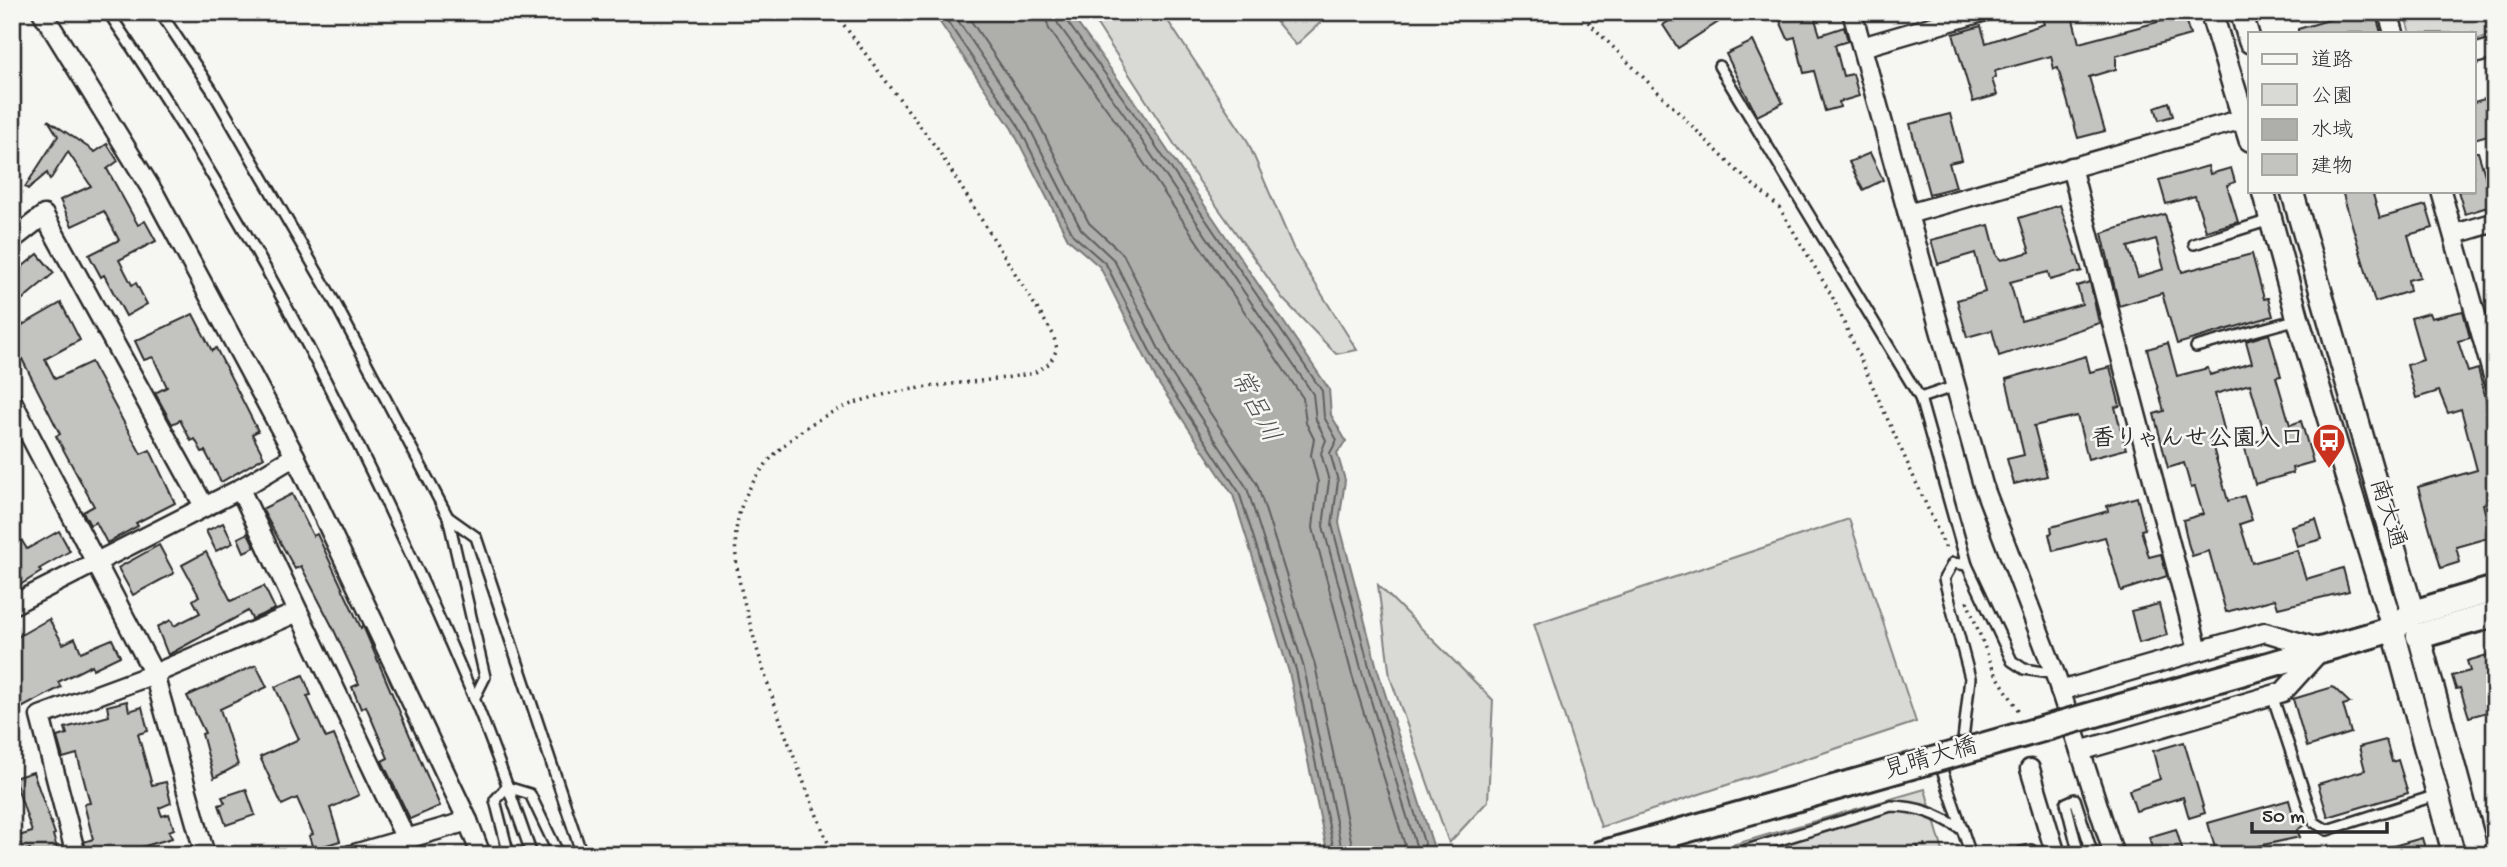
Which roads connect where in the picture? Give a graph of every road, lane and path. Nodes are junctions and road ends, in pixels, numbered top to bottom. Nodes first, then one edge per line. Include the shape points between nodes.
1 (42, 12) edge
2 (108, 12) edge
3 (159, 12) edge
4 (834, 12) edge
5 (1578, 12) edge
6 (1852, 12) edge
7 (1982, 12) edge
8 (2211, 12) edge
9 (2241, 12) edge
10 (2388, 12) edge
11 (2394, 32) edge
12 (2248, 35) edge
13 (1861, 47) junction
14 (2495, 48) edge
15 (2476, 53) edge
16 (1719, 66) dead end
17 (2247, 118) edge
18 (2071, 167) junction
19 (2263, 192) edge
20 (2292, 192) edge
21 (2441, 192) edge
22 (1908, 215) junction
23 (2270, 220) junction
24 (2495, 222) edge
25 (2455, 234) junction
26 (12, 240) edge
27 (2194, 244) dead end
28 (2298, 318) junction
29 (2196, 347) dead end
30 (2495, 383) edge
31 (1957, 386) junction
32 (1920, 398) junction
33 (12, 401) edge
34 (295, 456) junction
35 (240, 489) junction
36 (204, 506) junction
37 (447, 517) junction
38 (96, 563) junction
39 (1953, 563) junction
40 (1967, 565) junction
41 (2495, 589) edge
42 (1966, 598) dead end
43 (13, 603) edge
44 (298, 611) junction
45 (2495, 614) edge
46 (2416, 624) junction
47 (2393, 629) junction
48 (2322, 649) junction
49 (2198, 650) junction
50 (154, 674) junction
51 (2058, 683) junction
52 (2272, 695) junction
53 (474, 699) junction
54 (2024, 724) dead end
55 (2080, 751) junction
56 (2030, 769) dead end
57 (507, 787) junction
58 (2437, 795) junction
59 (468, 821) junction
60 (1963, 830) junction
61 (406, 839) junction
62 (76, 855) edge
63 (205, 855) edge
64 (351, 855) edge
65 (481, 855) edge
66 (509, 855) edge
67 (532, 855) edge
68 (559, 855) edge
69 (582, 855) edge
70 (833, 855) edge
71 (1597, 855) edge
72 (1730, 855) edge
73 (1890, 855) edge
74 (1927, 855) edge
75 (1971, 855) edge
76 (2023, 855) edge
77 (2033, 855) edge
78 (2056, 855) edge
79 (2079, 855) edge
80 (2093, 855) edge
81 (2113, 855) edge
82 (2454, 855) edge
83 (2479, 855) edge

1 - 34 street via 155,195
2 - 53 lane via 150,74 276,287 373,472
3 - 37 lane via 212,90 334,301
4 - 70 path via 938,150 1053,334 1057,349 1050,363 1034,373 874,397 835,411 771,458 748,491 736,531 738,580 792,753
5 - 39 path via 1779,207 1832,296
6 - 13 street
7 - 13 street
8 - 17 street
9 - 12 street
10 - 11 street
13 - 22 street
14 - 15 street
16 - 32 lane
17 - 18 street
18 - 22 street
18 - 49 street
19 - 23 street, 南大通
20 - 46 street, 南大通
21 - 25 street
22 - 31 street
23 - 27 lane
23 - 28 street, 南大通
24 - 25 street
25 - 30 street
26 - 36 street via 44,215
28 - 29 lane
28 - 47 street, 南大通
31 - 32 lane
31 - 51 street via 1983,485
32 - 40 lane
33 - 38 street
34 - 35 street
34 - 59 street
35 - 36 street
35 - 44 street
36 - 38 street
37 - 53 lane via 485,677
37 - 69 lane via 476,537
38 - 43 street
38 - 50 street
39 - 40 lane
39 - 60 lane via 1944,579 1970,678 1963,740 1942,770
40 - 51 lane via 2012,660
41 - 46 main road
42 - 54 path via 1993,669
44 - 50 street
44 - 61 street
45 - 46 main road
46 - 47 main road
46 - 83 street, 南大通
47 - 48 main road, 見晴大橋
47 - 58 street, 南大通
48 - 49 street via 2265,632
48 - 52 street via 2283,692
48 - 71 main road, 見晴大橋, bridge
49 - 51 street
50 - 62 street via 40,716
50 - 63 street
51 - 55 street
52 - 55 street
52 - 58 lane via 2314,822 2327,831
53 - 57 lane
55 - 81 street
56 - 78 street
57 - 66 lane via 495,800
57 - 67 lane
57 - 68 lane via 530,794
58 - 82 street, 南大通
59 - 61 street
59 - 65 street
60 - 72 lane via 1913,806 1891,806
60 - 75 lane
61 - 64 street
73 - 74 path via 1924,845
76 - 77 lane via 2031,850
79 - 80 lane via 2066,803 2075,799

